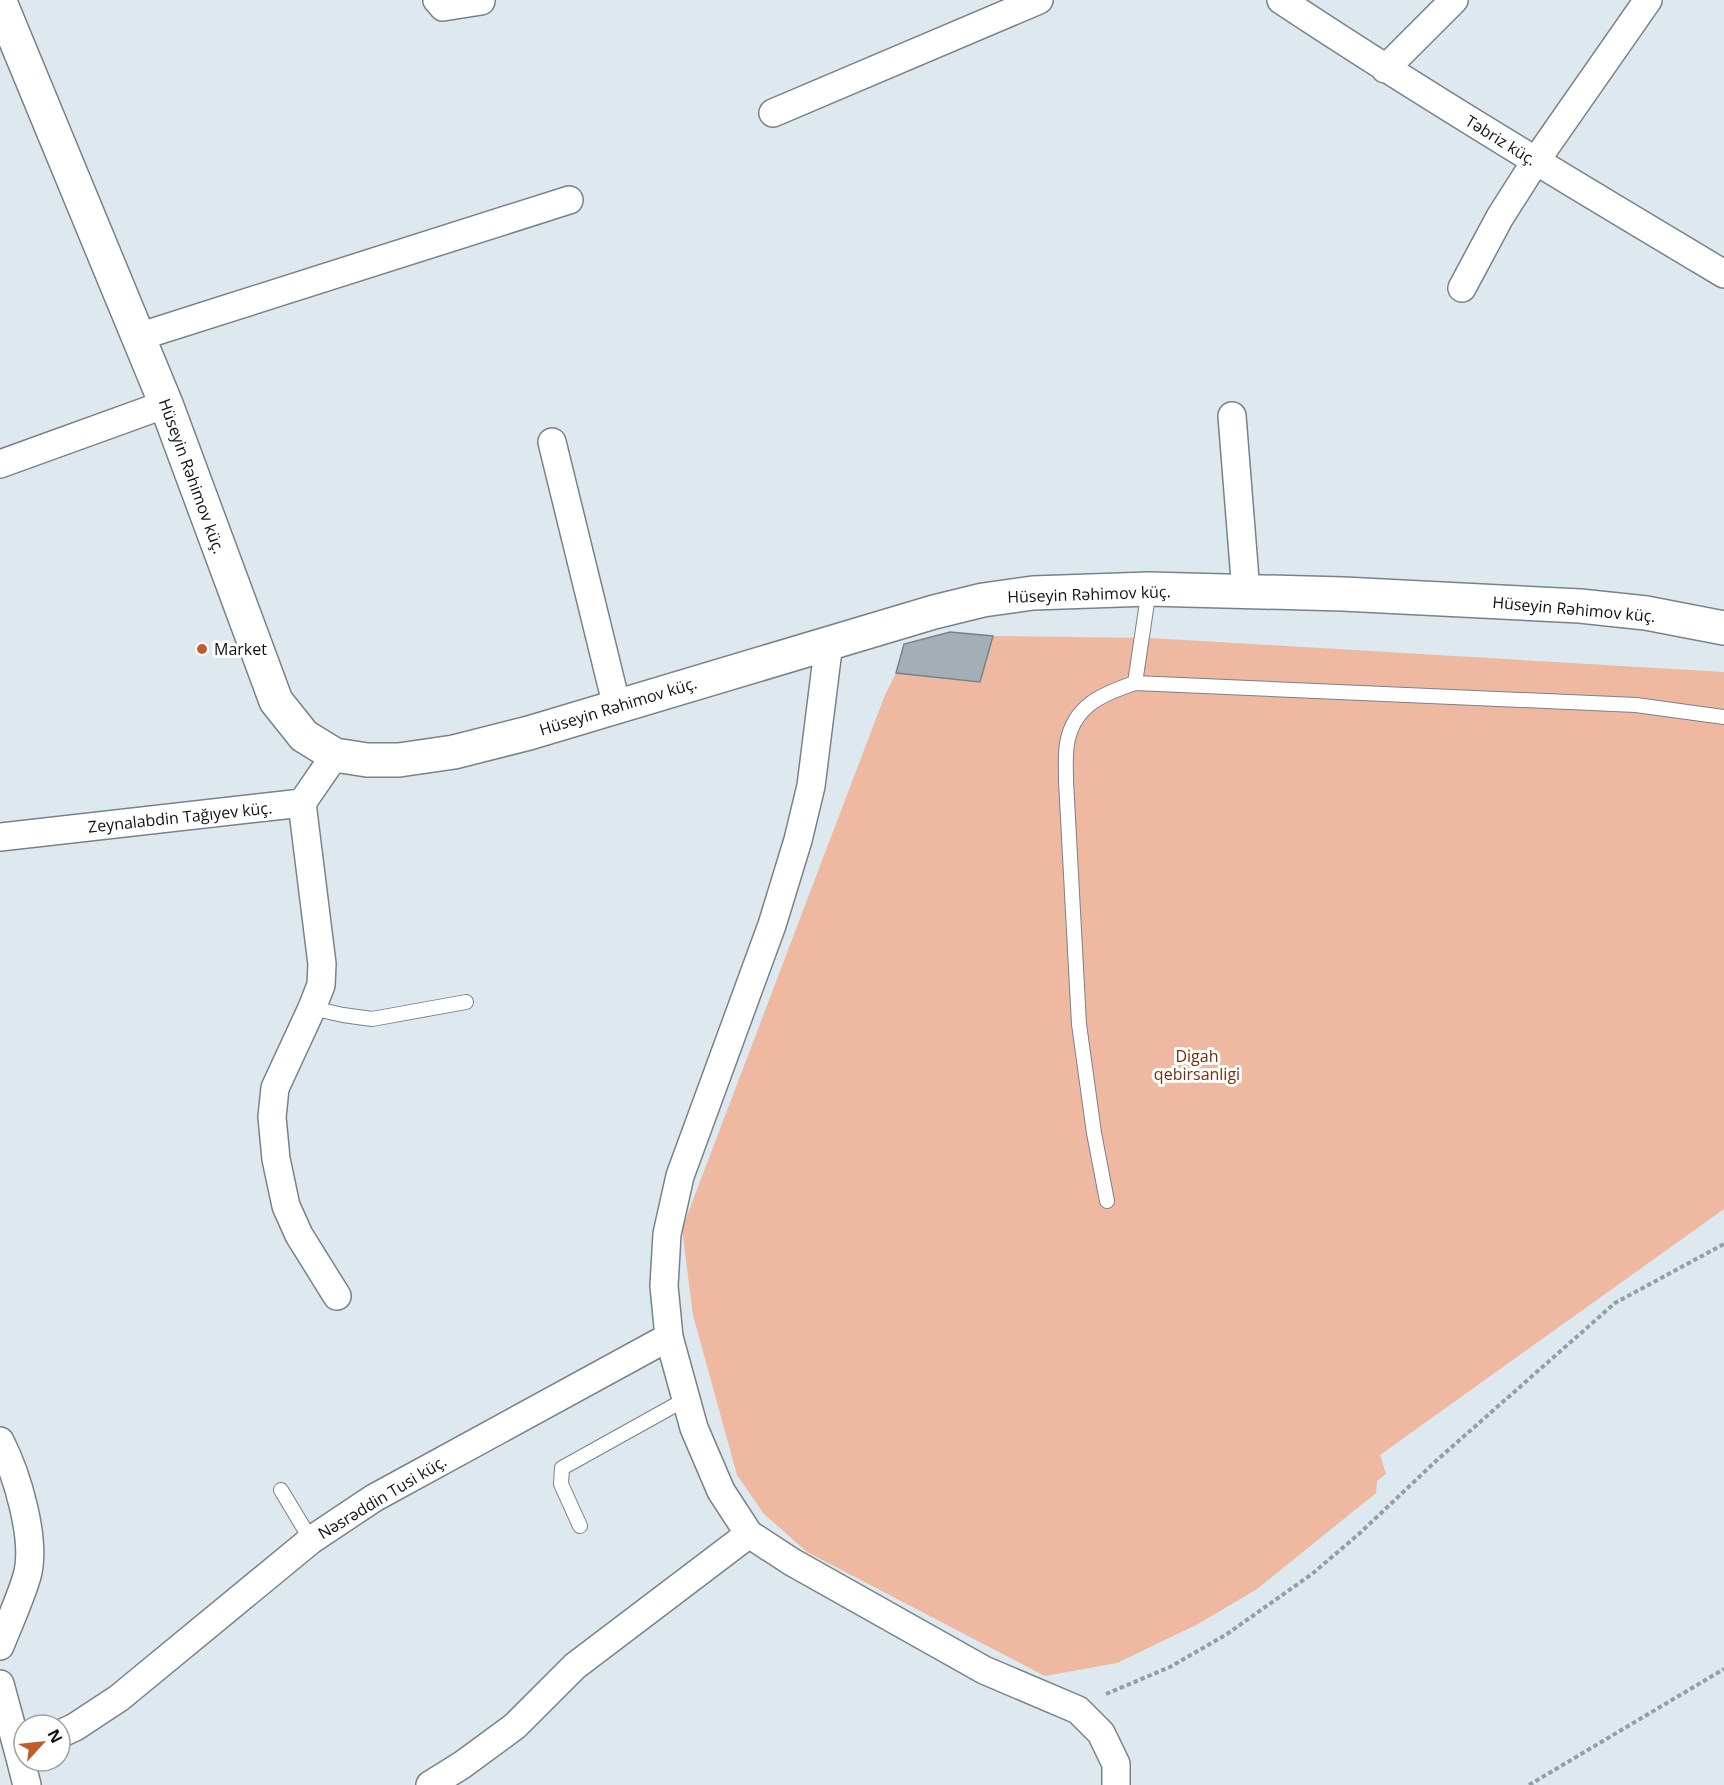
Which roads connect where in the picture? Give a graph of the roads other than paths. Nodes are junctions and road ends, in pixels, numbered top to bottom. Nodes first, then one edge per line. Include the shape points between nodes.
1 (437, 0) edge
2 (1039, 0) edge
3 (1281, 0) edge
4 (1454, 0) edge
5 (1648, 0) edge
6 (482, 1) edge
7 (0, 2) edge
8 (1385, 69) junction
9 (772, 113) dead end
10 (1535, 162) junction
11 (569, 200) dead end
12 (1724, 274) edge
13 (1462, 288) dead end
14 (138, 337) junction
15 (166, 404) junction
16 (1232, 416) dead end
17 (552, 442) dead end
18 (0, 464) edge
19 (1149, 589) junction
20 (1245, 592) junction
21 (1724, 628) edge
22 (829, 642) junction
23 (1134, 682) junction
24 (617, 707) junction
25 (1724, 717) edge
26 (335, 755) junction
27 (302, 803) junction
28 (0, 837) edge
29 (466, 1002) dead end
30 (312, 1008) junction
31 (1107, 1201) dead end
32 (337, 1296) dead end
33 (669, 1336) junction
34 (686, 1399) junction
35 (0, 1441) edge
36 (282, 1490) dead end
37 (580, 1526) dead end
38 (749, 1534) junction
39 (311, 1540) junction
40 (0, 1646) edge
41 (0, 1684) edge
42 (12, 1723) edge
43 (72, 1727) edge
44 (430, 1785) edge
45 (1116, 1785) edge

1 - 6 street via 443,7
2 - 9 street
3 - 8 street, Təbriz küç.
4 - 8 street
5 - 10 street
7 - 14 main road, Hüseyin Rəhimov küç.
8 - 10 street, Təbriz küç.
10 - 12 street, Təbriz küç.
10 - 13 street
11 - 14 street
14 - 15 main road, Hüseyin Rəhimov küç.
15 - 18 street
15 - 26 main road, Hüseyin Rəhimov küç. via 276,700 304,736
16 - 20 street
17 - 24 street
19 - 20 main road, Hüseyin Rəhimov küç.
19 - 22 main road, Hüseyin Rəhimov küç. via 1033,593 982,600
19 - 23 lane
20 - 21 main road, Hüseyin Rəhimov küç. via 1580,606 1646,613
22 - 24 main road, Hüseyin Rəhimov küç.
22 - 33 street via 811,786 798,840 772,925 680,1176 667,1234 664,1286
23 - 25 lane via 1636,705
23 - 31 lane via 1089,703 1073,723 1066,745 1080,1024
24 - 26 main road, Hüseyin Rəhimov küç. via 454,752 399,760
26 - 27 street
27 - 28 street, Zeynalabdin Tağıyev küç.
27 - 30 street via 322,964 321,985
29 - 30 lane via 372,1019
30 - 32 street via 275,1088 272,1117 286,1206
33 - 34 street
33 - 39 street, Nəsrəddin Tusi küç. via 374,1498
34 - 37 lane via 562,1468 561,1484
34 - 38 street via 721,1491
35 - 40 street via 19,1488 29,1535 27,1574
36 - 39 lane
38 - 44 street via 575,1666 515,1726
38 - 45 street via 984,1670 1078,1710 1101,1733 1116,1764
39 - 43 street, Nəsrəddin Tusi küç. via 119,1698
41 - 42 street

